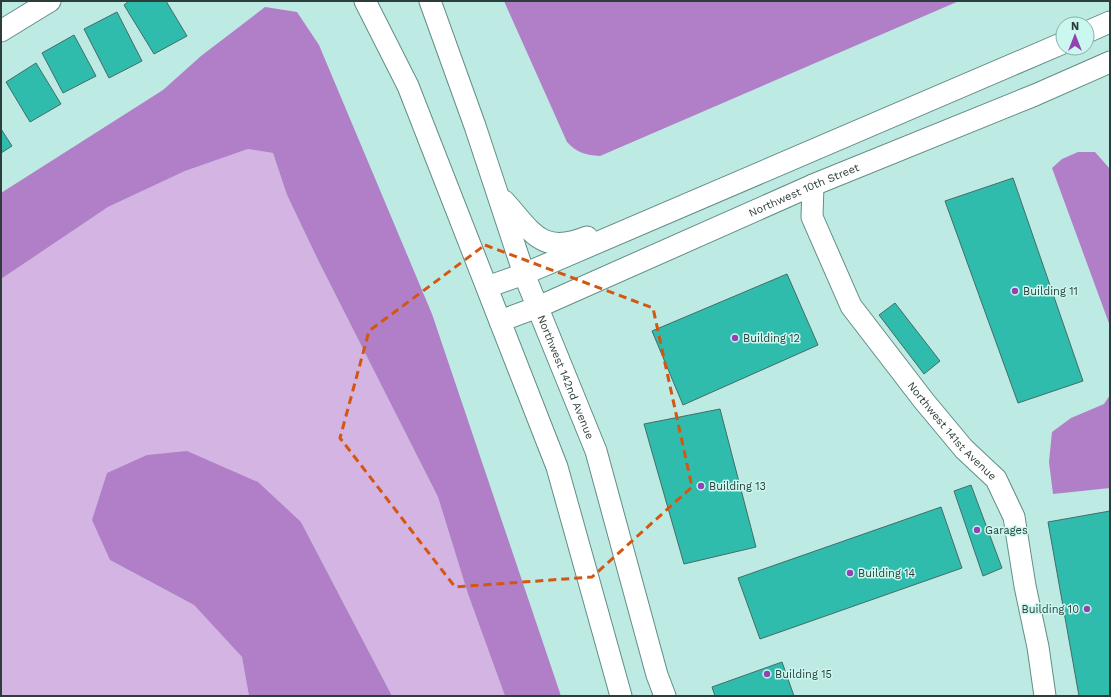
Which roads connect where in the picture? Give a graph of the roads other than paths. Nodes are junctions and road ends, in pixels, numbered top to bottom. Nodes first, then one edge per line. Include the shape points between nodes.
1 (50, 1) edge
2 (365, 1) edge
3 (377, 1) edge
4 (418, 1) edge
5 (430, 1) edge
6 (1110, 22) edge
7 (1095, 29) edge
8 (1, 31) edge
9 (1055, 46) edge
10 (452, 62) junction
11 (1110, 62) edge
12 (408, 86) junction
13 (813, 185) junction
14 (498, 195) junction
15 (628, 229) junction
16 (524, 274) junction
17 (487, 287) junction
18 (538, 307) junction
19 (500, 321) junction
20 (621, 696) edge
21 (665, 696) edge
22 (1045, 696) edge

1 - 8 street
2 - 12 street
3 - 12 street
4 - 10 street, Northwest 142nd Avenue
5 - 10 street, Northwest 142nd Avenue
6 - 7 street
9 - 15 street
10 - 14 street, Northwest 142nd Avenue
11 - 13 street, Northwest 10th Street
12 - 17 street
13 - 18 street, Northwest 10th Street
13 - 22 street, Northwest 141st Avenue via 812,217 851,306 954,437 996,479 1014,517
14 - 15 street via 536,237 550,242 564,242 596,233
14 - 16 street, Northwest 142nd Avenue
15 - 16 street
16 - 17 street
16 - 18 street, Northwest 142nd Avenue
17 - 19 street
18 - 19 street, Northwest 10th Street
18 - 21 street, Northwest 142nd Avenue via 596,451
19 - 20 street via 558,466

